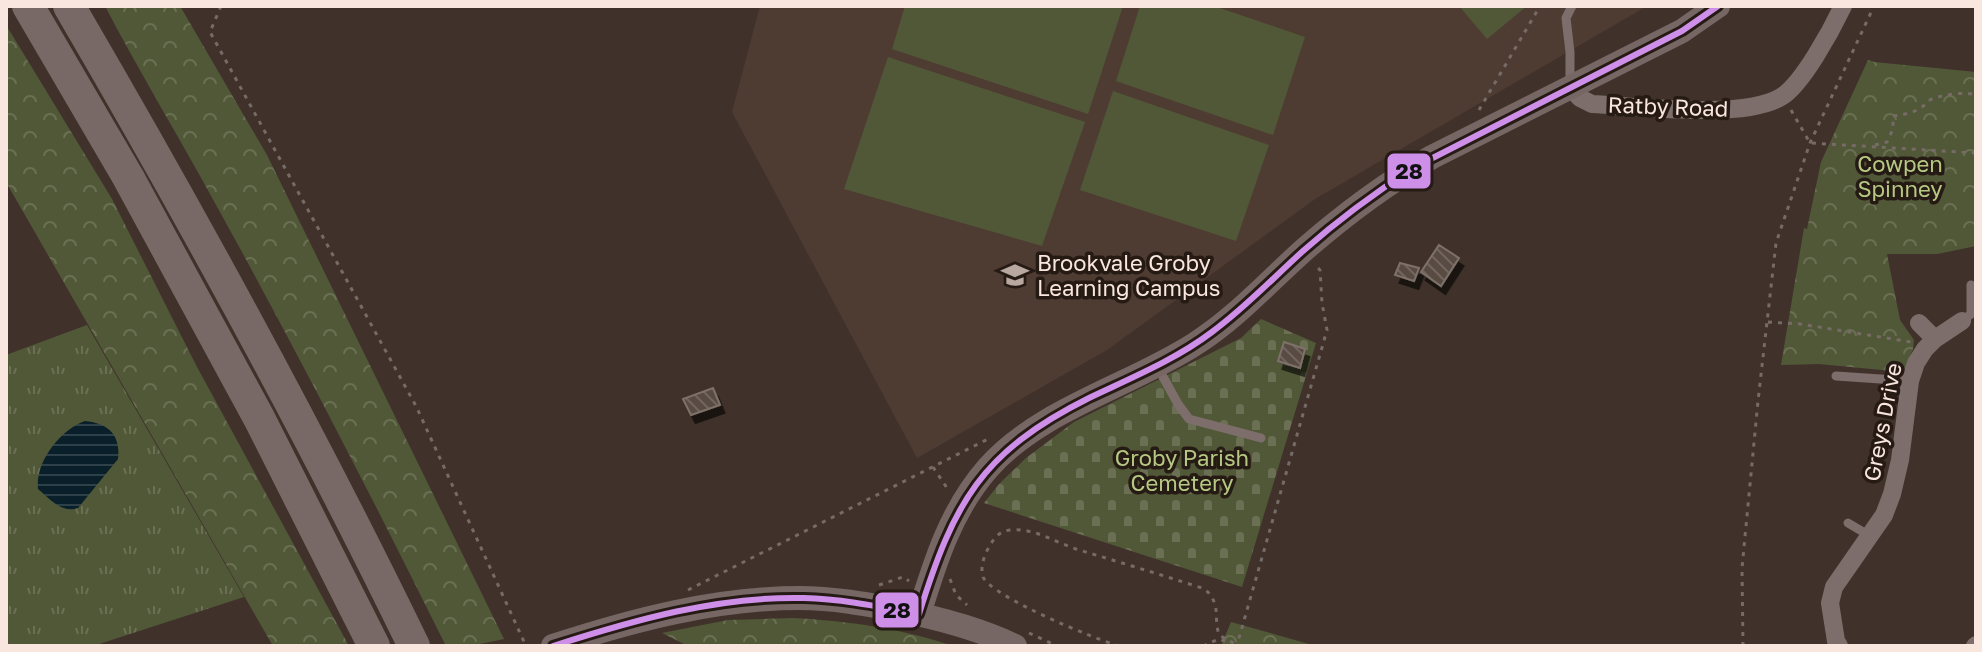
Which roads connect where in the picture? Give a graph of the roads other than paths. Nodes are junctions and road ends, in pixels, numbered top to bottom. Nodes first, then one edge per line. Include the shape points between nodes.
1 (28, 6) edge
2 (69, 6) edge
3 (1572, 6) edge
4 (1718, 6) edge
5 (1843, 6) edge
6 (1570, 87) junction
7 (1971, 285) dead end
8 (1962, 321) joint
9 (1919, 323) dead end
10 (1930, 344) junction
11 (1157, 366) junction
12 (1836, 376) dead end
13 (1910, 381) junction
14 (1261, 438) dead end
15 (1848, 523) dead end
16 (1870, 536) junction
17 (919, 614) junction
18 (1017, 637) edge
19 (374, 646) edge
20 (414, 646) edge
21 (553, 646) edge
22 (1839, 646) edge

1 - 19 highway via 245,391
2 - 20 highway via 282,388
3 - 6 lane via 1566,18
4 - 6 street, Ratby Road via 1682,31
5 - 6 street, Ratby Road via 1801,77 1783,96 1753,107 1592,104
6 - 11 street via 1400,176 1304,250 1231,317
7 - 8 lane via 1971,314
8 - 10 street
9 - 10 street
10 - 13 street, Greys Drive
11 - 14 lane via 1189,419
11 - 17 street via 1032,429 988,467 944,537
12 - 13 lane
13 - 16 street, Greys Drive via 1892,494
15 - 16 lane
16 - 22 street, Greys Drive via 1834,587 1830,603
17 - 18 street via 999,638
17 - 21 street via 801,598 754,601 676,613

